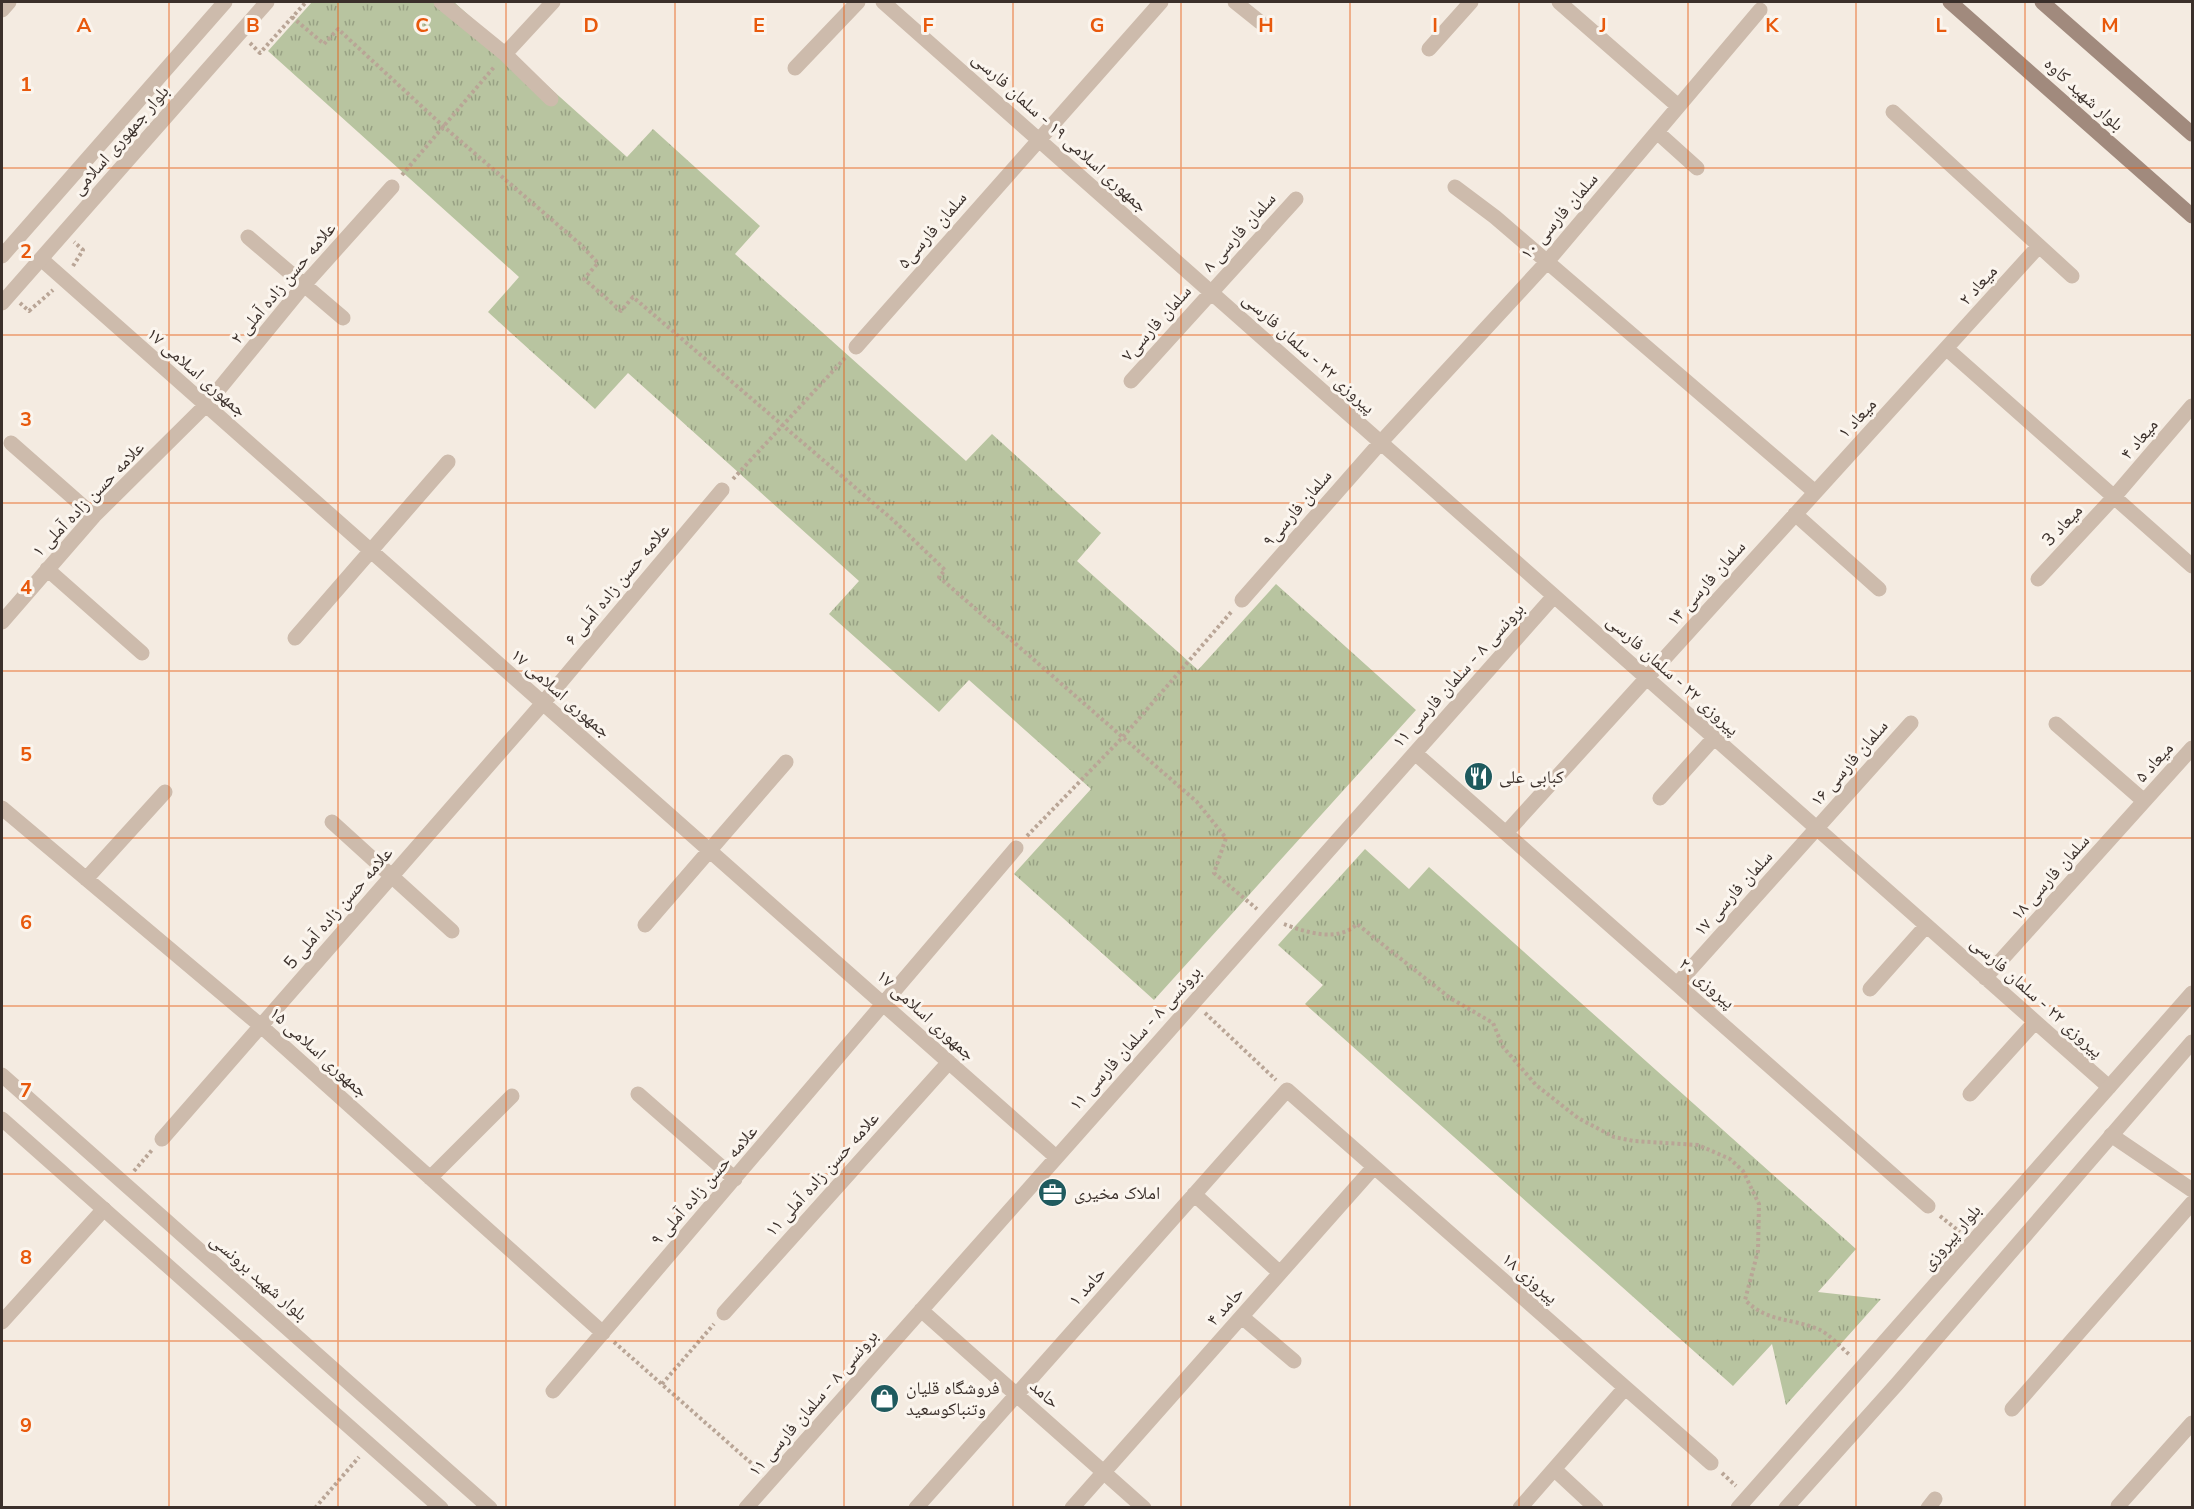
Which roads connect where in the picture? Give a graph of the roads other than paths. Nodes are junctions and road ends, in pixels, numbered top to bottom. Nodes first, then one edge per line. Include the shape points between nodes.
1 (9, 2) edge
2 (225, 2) edge
3 (267, 2) edge
4 (441, 2) edge
5 (553, 2) edge
6 (858, 2) edge
7 (883, 2) edge
8 (1161, 2) edge
9 (1235, 2) edge
10 (1471, 2) edge
11 (1559, 2) edge
12 (1950, 2) edge
13 (2042, 2) edge
14 (2, 10) edge
15 (1760, 10) dead end
16 (1260, 22) dead end
17 (1429, 49) dead end
18 (505, 54) junction
19 (795, 69) dead end
20 (551, 99) dead end
21 (1678, 106) junction
22 (1893, 111) dead end
23 (1657, 132) junction
24 (2193, 135) edge
25 (1038, 139) junction
26 (1697, 168) dead end
27 (392, 187) road end
28 (1455, 187) dead end
29 (1296, 199) dead end
30 (2193, 216) edge
31 (248, 237) dead end
32 (2038, 247) junction
33 (2, 256) edge
34 (41, 259) junction
35 (1546, 262) junction
36 (2072, 276) dead end
37 (305, 284) junction
38 (1211, 292) junction
39 (2, 303) edge
40 (344, 318) dead end
41 (856, 347) road end
42 (1947, 349) junction
43 (1131, 381) dead end
44 (206, 405) junction
45 (2193, 406) edge
46 (1381, 442) junction
47 (11, 443) dead end
48 (447, 462) dead end
49 (722, 490) road end
50 (1815, 492) junction
51 (2114, 497) junction
52 (1795, 514) junction
53 (94, 516) junction
54 (370, 550) junction
55 (2193, 566) edge
56 (47, 569) junction
57 (2038, 579) dead end
58 (1880, 589) dead end
59 (1554, 596) junction
60 (1242, 600) road end
61 (2, 622) edge
62 (295, 638) dead end
63 (142, 653) dead end
64 (1646, 678) junction
65 (543, 703) junction
66 (1911, 723) dead end
67 (2056, 723) dead end
68 (1714, 738) junction
69 (2193, 748) edge
70 (1415, 753) junction
71 (786, 762) dead end
72 (165, 792) dead end
73 (1660, 798) dead end
74 (2144, 801) junction
75 (2, 808) edge
76 (332, 822) dead end
77 (1817, 829) junction
78 (1506, 833) junction
79 (1016, 848) road end
80 (711, 851) junction
81 (391, 877) junction
82 (86, 879) junction
83 (645, 925) dead end
84 (1926, 926) junction
85 (452, 931) dead end
86 (1985, 978) junction
87 (1678, 983) junction
88 (1870, 989) dead end
89 (2193, 993) edge
90 (884, 1005) junction
91 (2035, 1022) junction
92 (261, 1026) junction
93 (2193, 1042) edge
94 (949, 1062) junction
95 (2, 1076) edge
96 (2109, 1087) junction
97 (1287, 1090) joint
98 (638, 1094) dead end
99 (1970, 1094) dead end
100 (512, 1096) dead end
101 (2, 1119) edge
102 (2110, 1135) junction
103 (162, 1139) road end
104 (1056, 1157) junction
105 (1374, 1167) junction
106 (430, 1178) junction
107 (735, 1179) junction
108 (2193, 1190) edge
109 (1194, 1194) junction
110 (2193, 1203) edge
111 (1928, 1206) road end
112 (104, 1209) junction
113 (1280, 1273) junction
114 (921, 1310) junction
115 (723, 1313) road end
116 (1242, 1317) junction
117 (2, 1322) edge
118 (603, 1333) junction
119 (1294, 1360) dead end
120 (1625, 1388) junction
121 (554, 1391) dead end
122 (1016, 1395) junction
123 (2012, 1408) dead end
124 (2193, 1423) edge
125 (1711, 1463) road end
126 (1554, 1468) junction
127 (1104, 1472) junction
128 (1743, 1502) edge
129 (2118, 1506) edge
130 (441, 1508) edge
131 (490, 1508) edge
132 (746, 1508) edge
133 (916, 1508) edge
134 (1072, 1508) edge
135 (1144, 1508) edge
136 (1520, 1508) edge
137 (1596, 1508) edge
138 (1786, 1508) edge

1 - 14 street
2 - 33 street, بلوار جمهوری اسلامی
3 - 34 street, بلوار جمهوری اسلامی
4 - 18 street
5 - 18 street
6 - 19 street
7 - 25 street, جمهوری اسلامی ۱۹ - سلمان فارسی
8 - 25 street, سلمان فارسی۵
9 - 16 street
10 - 17 street
11 - 21 street
12 - 30 main road, بلوار شهید کاوه
13 - 24 main road
15 - 21 street, سلمان فارسی ۱۰
18 - 20 street
21 - 23 street, سلمان فارسی ۱۰
22 - 32 street
23 - 26 street
23 - 35 street, سلمان فارسی ۱۰
25 - 38 street, جمهوری اسلامی ۱۹ - سلمان فارسی
25 - 41 street, سلمان فارسی۵
27 - 37 street, علامه حسن زاده آملی ۲
28 - 35 street
29 - 38 street, سلمان فارسی ۸
31 - 37 street
32 - 36 street
32 - 42 street, میعاد ۲
34 - 39 street, بلوار جمهوری اسلامی
34 - 44 street, جمهوری اسلامی ۱۷
35 - 46 street, سلمان فارسی ۱۰
35 - 50 street
37 - 40 street
37 - 44 street, علامه حسن زاده آملی ۲
38 - 43 street, سلمان فارسی۷
38 - 46 street, پیروزی ۲۲ - سلمان فارسی
42 - 50 street, میعاد ۱
42 - 51 street
44 - 53 street, علامه حسن زاده آملی ۱
44 - 54 street, جمهوری اسلامی ۱۷
45 - 51 street, میعاد ۴
46 - 59 street, پیروزی ۲۲ - سلمان فارسی
46 - 60 street, سلمان فارسی۹
47 - 53 street
48 - 54 street
49 - 65 street, علامه حسن زاده آملی ۶
50 - 52 street, میعاد ۱
51 - 55 street
51 - 57 street, میعاد 3
52 - 58 street
52 - 64 street, سلمان فارسی ۱۴
53 - 56 street, علامه حسن زاده آملی ۱
54 - 62 street
54 - 65 street, جمهوری اسلامی ۱۷
56 - 61 street, علامه حسن زاده آملی ۱
56 - 63 street
59 - 64 street, پیروزی ۲۲ - سلمان فارسی
59 - 70 street, برونسی ۸ - سلمان فارسی ۱۱
64 - 68 street, پیروزی ۲۲ - سلمان فارسی
64 - 78 street, سلمان فارسی ۱۴
65 - 80 street, جمهوری اسلامی ۱۷
65 - 81 street, علامه حسن زاده آملی 5
66 - 77 street, سلمان فارسی ۱۶
67 - 74 street
68 - 73 street
68 - 77 street, پیروزی ۲۲ - سلمان فارسی
69 - 74 street, میعاد ۵
70 - 78 street, پیروزی ۲۰
70 - 104 street, برونسی ۸ - سلمان فارسی ۱۱
71 - 80 street
72 - 82 street
74 - 86 street, سلمان فارسی ۱۸
75 - 82 street, جمهوری اسلامی ۱۵
76 - 81 street
77 - 84 street, پیروزی ۲۲ - سلمان فارسی
77 - 87 street, سلمان فارسی ۱۷
78 - 87 street, پیروزی ۲۰
79 - 90 street, علامه حسن زاده آملی ۹
80 - 83 street
80 - 90 street, جمهوری اسلامی ۱۷
81 - 85 street
81 - 92 street, علامه حسن زاده آملی 5
82 - 92 street, جمهوری اسلامی ۱۵
84 - 86 street, پیروزی ۲۲ - سلمان فارسی
84 - 88 street
86 - 91 street, پیروزی ۲۲ - سلمان فارسی
87 - 111 street, پیروزی ۲۰
89 - 96 street, بلوار پیروزی
90 - 94 street, جمهوری اسلامی ۱۷
90 - 107 street, علامه حسن زاده آملی ۹
91 - 96 street, پیروزی ۲۲ - سلمان فارسی
91 - 99 street
92 - 103 street, علامه حسن زاده آملی 5
92 - 106 street, جمهوری اسلامی ۱۵
93 - 102 street
94 - 104 street, جمهوری اسلامی ۱۷
94 - 115 street, علامه حسن زاده آملی ۱۱
95 - 131 street, بلوار شهید برونسی
96 - 128 street, بلوار پیروزی
97 - 105 street, پیروزی ۱۸
97 - 109 street, حامد ۱
98 - 107 street
100 - 106 street
101 - 112 street
102 - 108 street
102 - 138 street via 1898,1384
104 - 114 street, برونسی ۸ - سلمان فارسی ۱۱
105 - 113 street, حامد ۴
105 - 120 street, پیروزی ۱۸
106 - 118 street, جمهوری اسلامی ۱۵
107 - 118 street, علامه حسن زاده آملی ۹
109 - 113 street
109 - 122 street, حامد ۱
110 - 123 street
112 - 117 street
112 - 130 street
113 - 116 street, حامد ۴
114 - 122 street, حامد
114 - 132 street, برونسی ۸ - سلمان فارسی ۱۱
116 - 119 street
116 - 127 street, حامد ۴
118 - 121 street, علامه حسن زاده آملی ۹
120 - 125 street, پیروزی ۱۸
120 - 126 street
122 - 127 street, حامد
122 - 133 street, حامد ۱
124 - 129 street
126 - 136 street
126 - 137 street
127 - 134 street, حامد ۴
127 - 135 street, حامد

